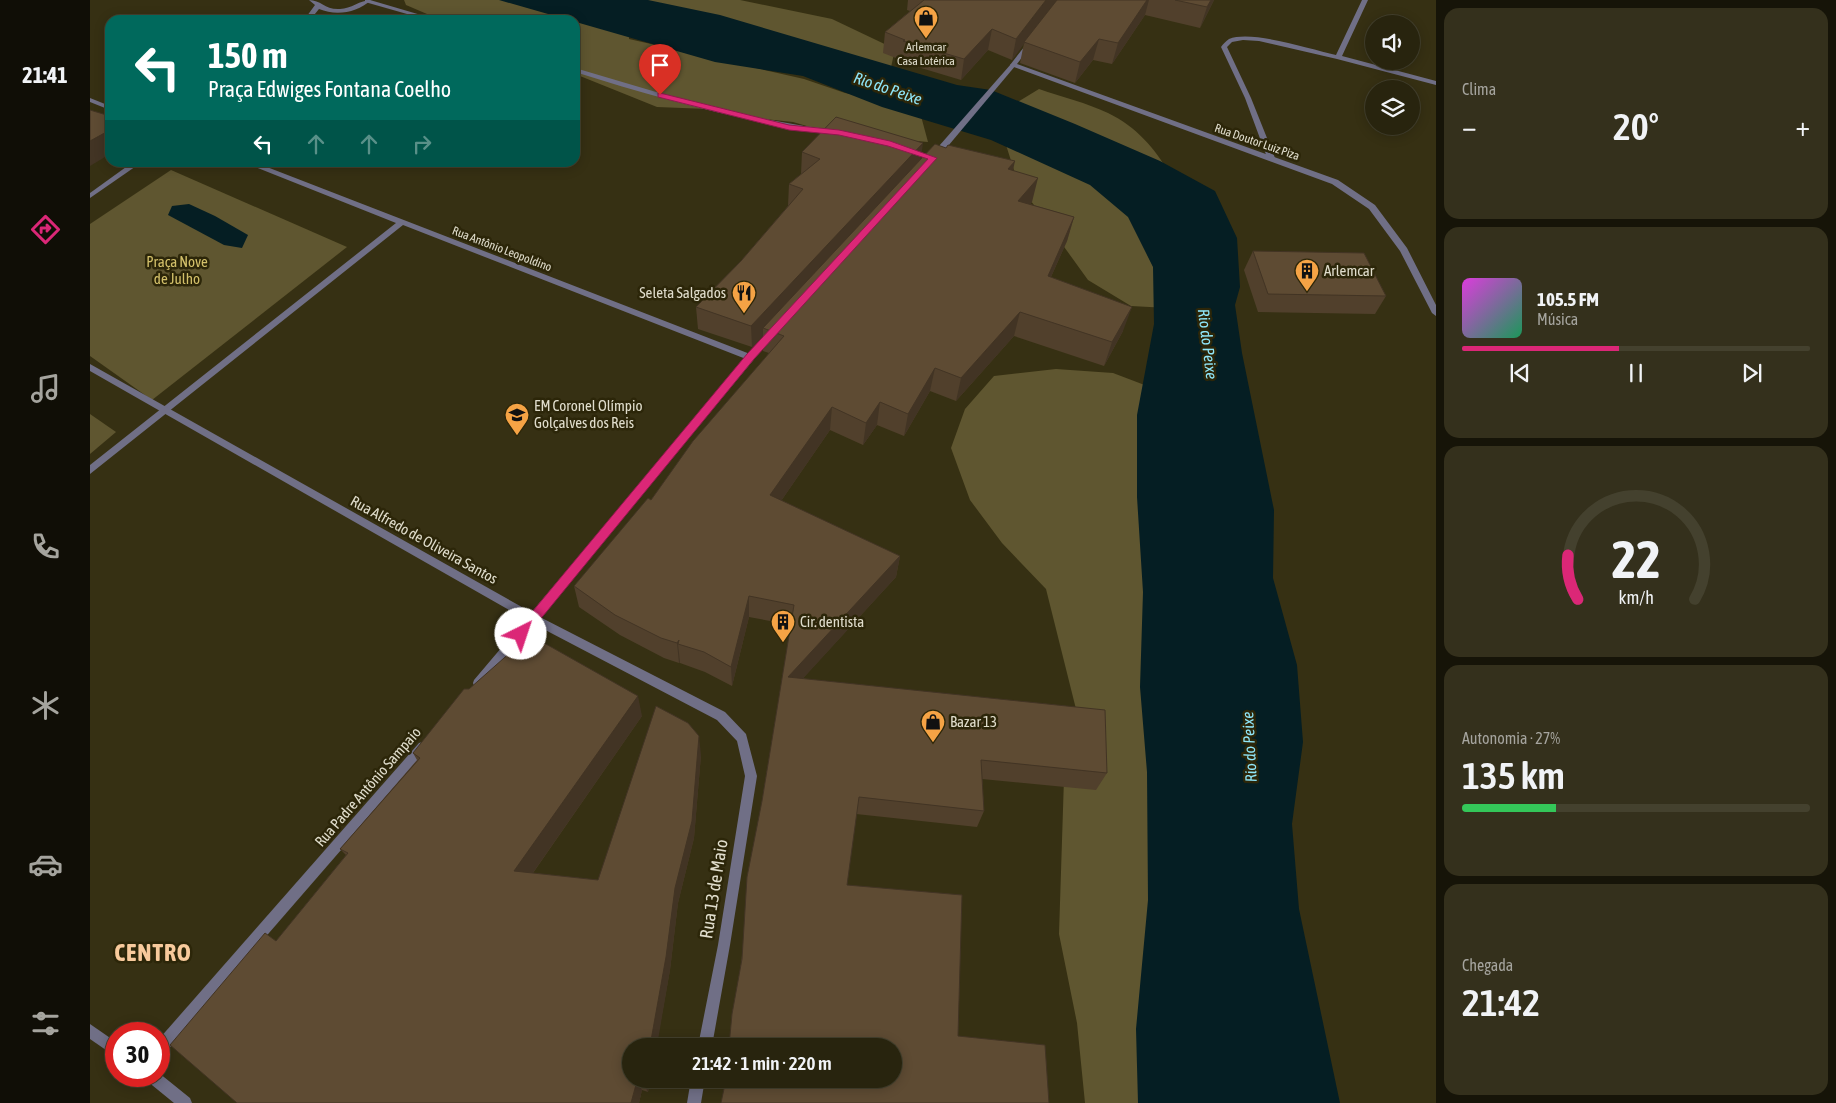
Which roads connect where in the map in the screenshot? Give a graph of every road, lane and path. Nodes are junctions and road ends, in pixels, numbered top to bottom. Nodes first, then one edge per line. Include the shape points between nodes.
1 (1365, 0) edge
2 (367, 1) edge
3 (315, 2) edge
4 (354, 8) junction
5 (309, 15) edge
6 (344, 15) edge
7 (417, 15) edge
8 (1035, 36) edge
9 (1338, 57) junction
10 (1013, 65) junction
11 (580, 72) edge
12 (1436, 83) edge
13 (90, 100) edge
14 (105, 106) edge
15 (848, 134) edge
16 (931, 157) edge
17 (1271, 158) junction
18 (132, 167) edge
19 (259, 167) edge
20 (90, 196) edge
21 (401, 223) junction
22 (1436, 313) edge
23 (776, 328) edge
24 (750, 357) junction
25 (90, 367) edge
26 (166, 411) junction
27 (90, 470) edge
28 (534, 619) junction
29 (469, 693) edge
30 (430, 738) edge
31 (742, 738) joint
32 (90, 1031) edge
33 (170, 1036) edge
34 (707, 1038) edge
35 (105, 1042) edge
36 (165, 1087) edge
37 (696, 1088) edge
38 (185, 1103) edge
39 (694, 1103) edge

1 - 9 street
2 - 4 street
2 - 7 street
3 - 4 street via 329,10
3 - 5 street
4 - 6 street
8 - 10 street
9 - 12 street
9 - 17 street via 1259,39 1243,38 1230,41 1224,47
10 - 16 street
10 - 17 street, Rua Doutor Luiz Piza
11 - 15 street via 624,86 789,127
13 - 14 street
17 - 22 street, Rua Doutor Luiz Piza via 1335,182 1372,207 1404,250
18 - 20 street
19 - 21 street, Rua Antônio Leopoldino
21 - 24 street, Rua Antônio Leopoldino
21 - 26 street
23 - 24 street
24 - 28 street
25 - 26 street, Rua Alfredo de Oliveira Santos
26 - 27 street
26 - 28 street, Rua Alfredo de Oliveira Santos
28 - 29 street
28 - 31 street, Rua Alfredo de Oliveira Santos via 721,716
30 - 33 street, Rua Padre Antônio Sampaio
31 - 34 street, Rua 13 de Maio via 751,776
32 - 35 street
36 - 38 street
37 - 39 street

